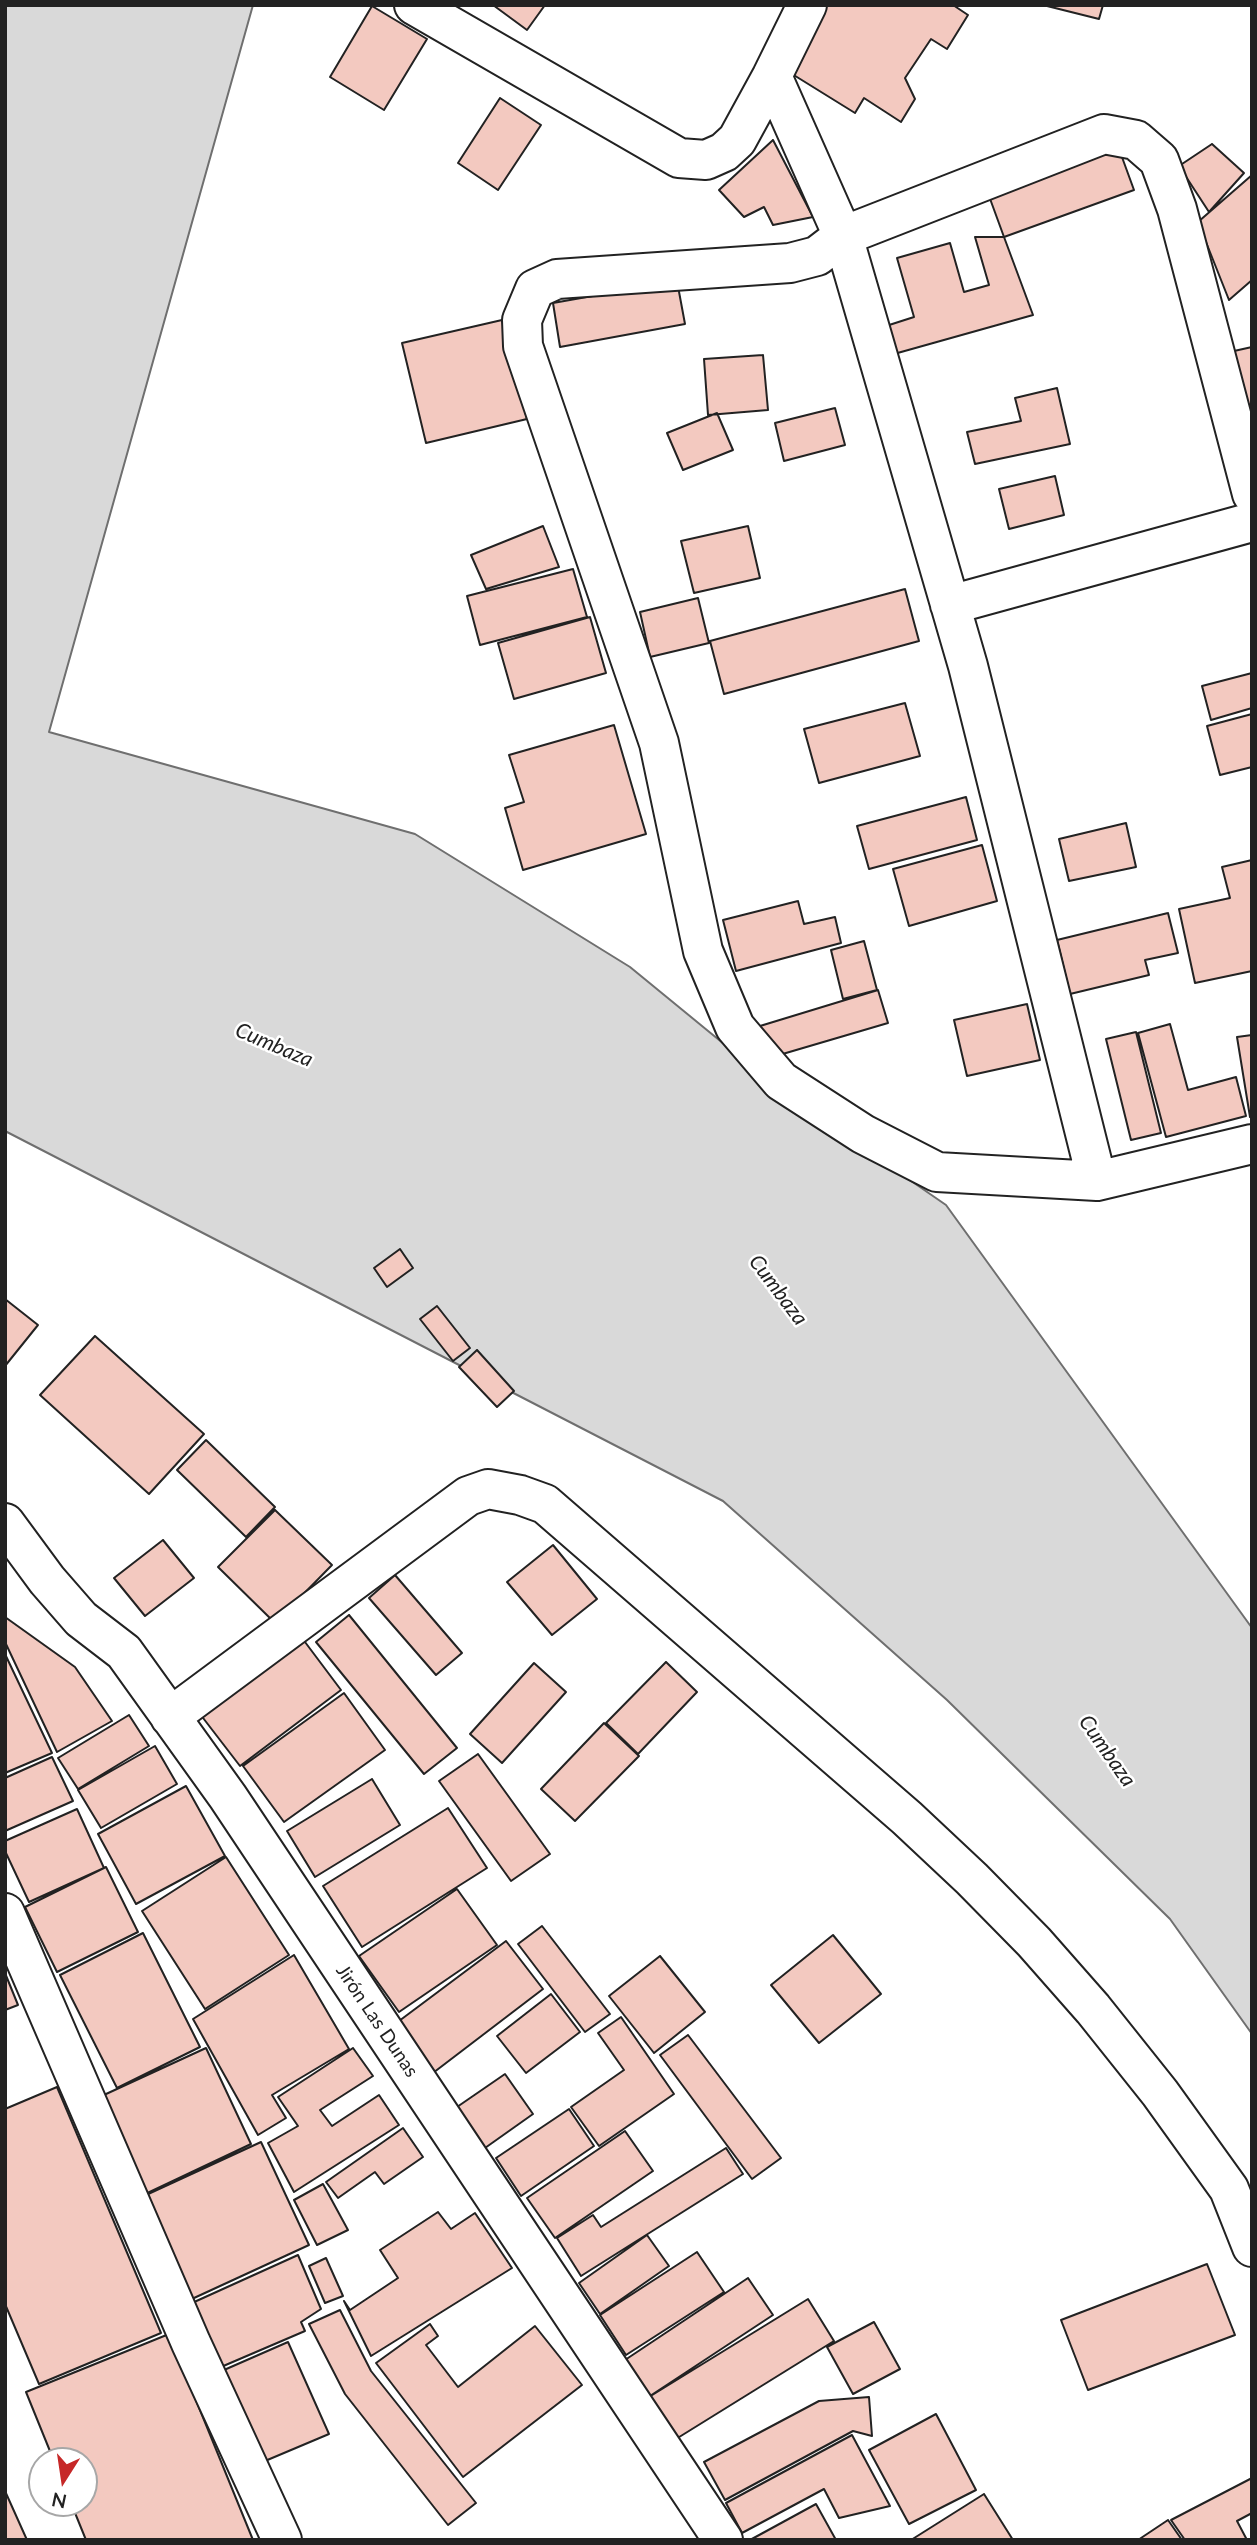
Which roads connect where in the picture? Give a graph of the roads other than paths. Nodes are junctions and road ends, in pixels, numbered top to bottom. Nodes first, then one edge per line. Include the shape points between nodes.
1 (414, 5) edge
2 (807, 5) edge
3 (772, 76) junction
4 (843, 236) junction
5 (1252, 494) edge
6 (1252, 522) edge
7 (950, 605) junction
8 (1252, 1144) edge
9 (1097, 1181) junction
10 (5, 1523) edge
11 (170, 1717) junction
12 (5, 1913) edge
13 (1252, 2247) edge
14 (282, 2540) edge
15 (723, 2540) edge

1 - 3 street via 679,158 706,160 724,152 737,140
2 - 3 street
3 - 4 street
4 - 5 street via 1104,134 1136,140 1158,160 1177,209
4 - 7 street
4 - 9 street via 817,256 790,263 557,279 535,289 522,320 523,346 659,743 703,951 735,1027 781,1081 863,1134 937,1172
6 - 7 street
7 - 9 street
8 - 9 street
10 - 11 street, Jirón Las Dunas via 81,1619 124,1652
11 - 13 street via 468,1496 488,1489 545,1504 907,1818 1034,1942 1160,2093 1229,2189
11 - 15 street, Jirón Las Dunas via 228,1797
12 - 14 street via 191,2343

